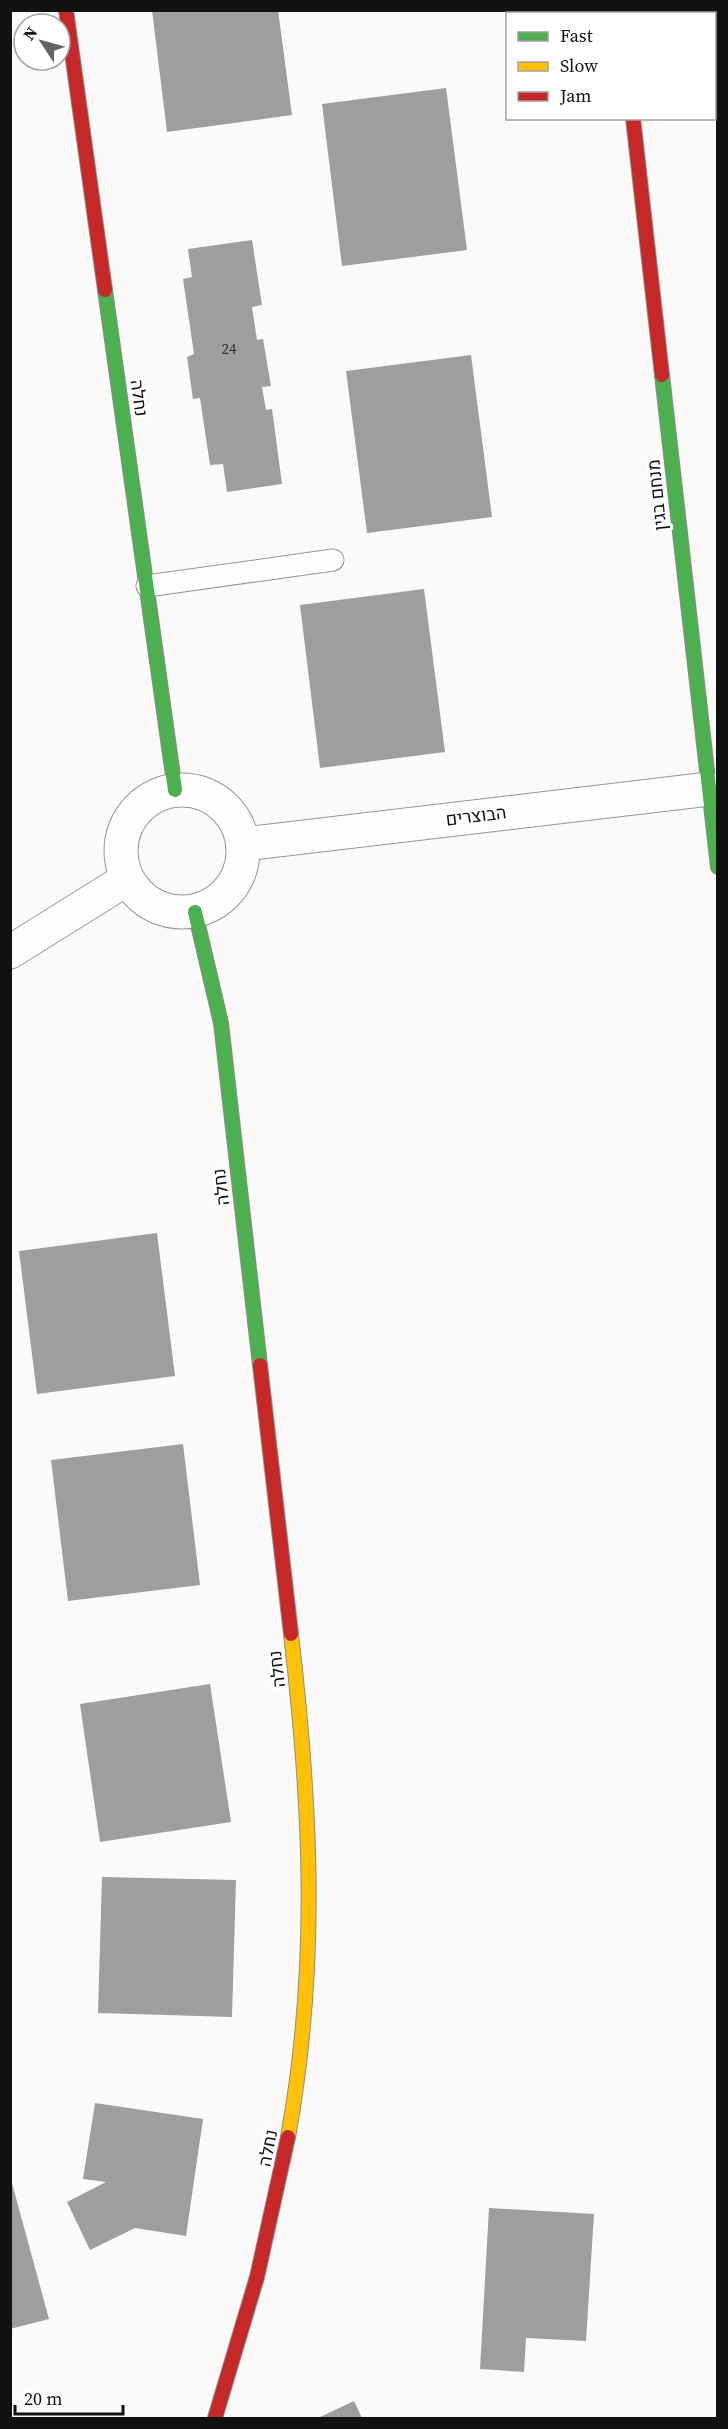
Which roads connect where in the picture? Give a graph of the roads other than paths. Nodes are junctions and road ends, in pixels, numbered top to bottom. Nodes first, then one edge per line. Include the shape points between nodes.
1 (66, 10) edge
2 (633, 120) edge
3 (333, 560) dead end
4 (147, 586) junction
5 (709, 789) junction
6 (175, 790) junction
7 (244, 844) junction
8 (717, 867) edge
9 (127, 879) junction
10 (195, 912) junction
11 (10, 952) edge
12 (215, 2418) edge

1 - 4 street, נחלה
2 - 5 street, מנחם בגין
3 - 4 lane
4 - 6 street, נחלה
5 - 7 street, הבוצרים
5 - 8 street, מנחם בגין
6 - 7 street via 195,790 213,797 233,817
6 - 9 street via 156,795 140,806 128,822 121,841 121,861
7 - 10 street via 243,862 232,887 212,906
9 - 10 street via 148,903 163,910
9 - 11 street
10 - 12 street, נחלה via 221,1023 301,1719 309,1827 309,1960 295,2102 272,2220

